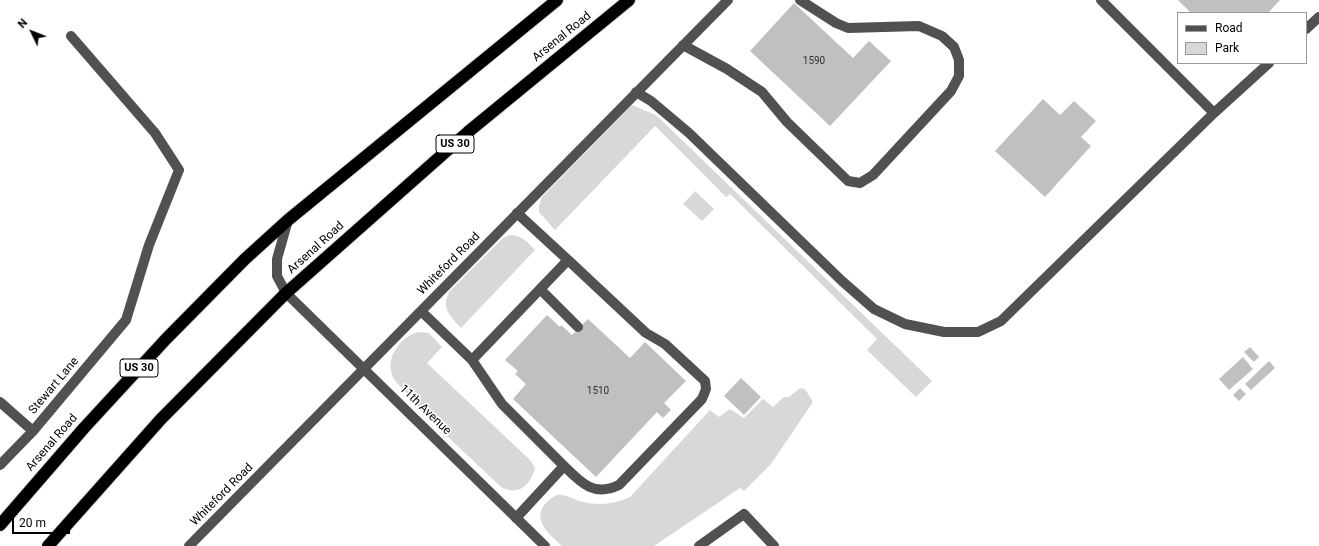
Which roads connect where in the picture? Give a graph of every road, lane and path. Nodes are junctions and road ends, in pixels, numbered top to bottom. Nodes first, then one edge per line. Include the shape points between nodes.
1 (557, 0) edge
2 (629, 0) edge
3 (728, 0) edge
4 (800, 0) edge
5 (1101, 0) edge
6 (1319, 17) edge
7 (1307, 28) edge
8 (71, 36) dead end
9 (683, 45) junction
10 (1268, 64) edge
11 (636, 92) junction
12 (1214, 113) junction
13 (517, 213) junction
14 (288, 220) junction
15 (568, 260) junction
16 (540, 289) junction
17 (286, 293) junction
18 (421, 311) junction
19 (578, 327) dead end
20 (472, 360) junction
21 (364, 369) junction
22 (0, 402) edge
23 (33, 431) junction
24 (0, 465) edge
25 (564, 466) junction
26 (516, 518) junction
27 (0, 525) edge
28 (48, 546) edge
29 (189, 546) edge
30 (545, 546) edge
31 (699, 546) edge
32 (774, 546) edge

1 - 14 highway, Arsenal Road / US 30
2 - 17 highway, Arsenal Road / US 30 via 468,132
3 - 9 street, Whiteford Road
4 - 9 street via 848,28 919,26 942,36 954,47 959,60 959,76 951,91 873,175 860,183 848,181 787,122 762,92
5 - 12 street
6 - 7 street
8 - 23 street, Stewart Lane via 155,133 179,170 149,245 126,320
9 - 11 street, Whiteford Road
10 - 12 street
11 - 12 street via 651,101 689,133 874,309 905,324 944,332 978,332 1001,321
11 - 13 street, Whiteford Road
13 - 15 street
13 - 18 street, Whiteford Road
14 - 17 street via 276,259 278,276
14 - 27 highway, Arsenal Road / US 30 via 245,259 166,339
15 - 16 street
15 - 25 street via 646,333 665,344 705,381 706,389 702,399 619,484 609,490 583,484
16 - 19 street
16 - 20 street
17 - 21 street, 11th Avenue
17 - 28 highway, Arsenal Road / US 30 via 161,419
18 - 20 street
18 - 21 street, Whiteford Road
20 - 25 street via 502,404
21 - 26 street, 11th Avenue
21 - 29 street, Whiteford Road
22 - 23 street
23 - 24 street, Stewart Lane
25 - 26 street
26 - 30 street, 11th Avenue
31 - 32 street via 744,514

